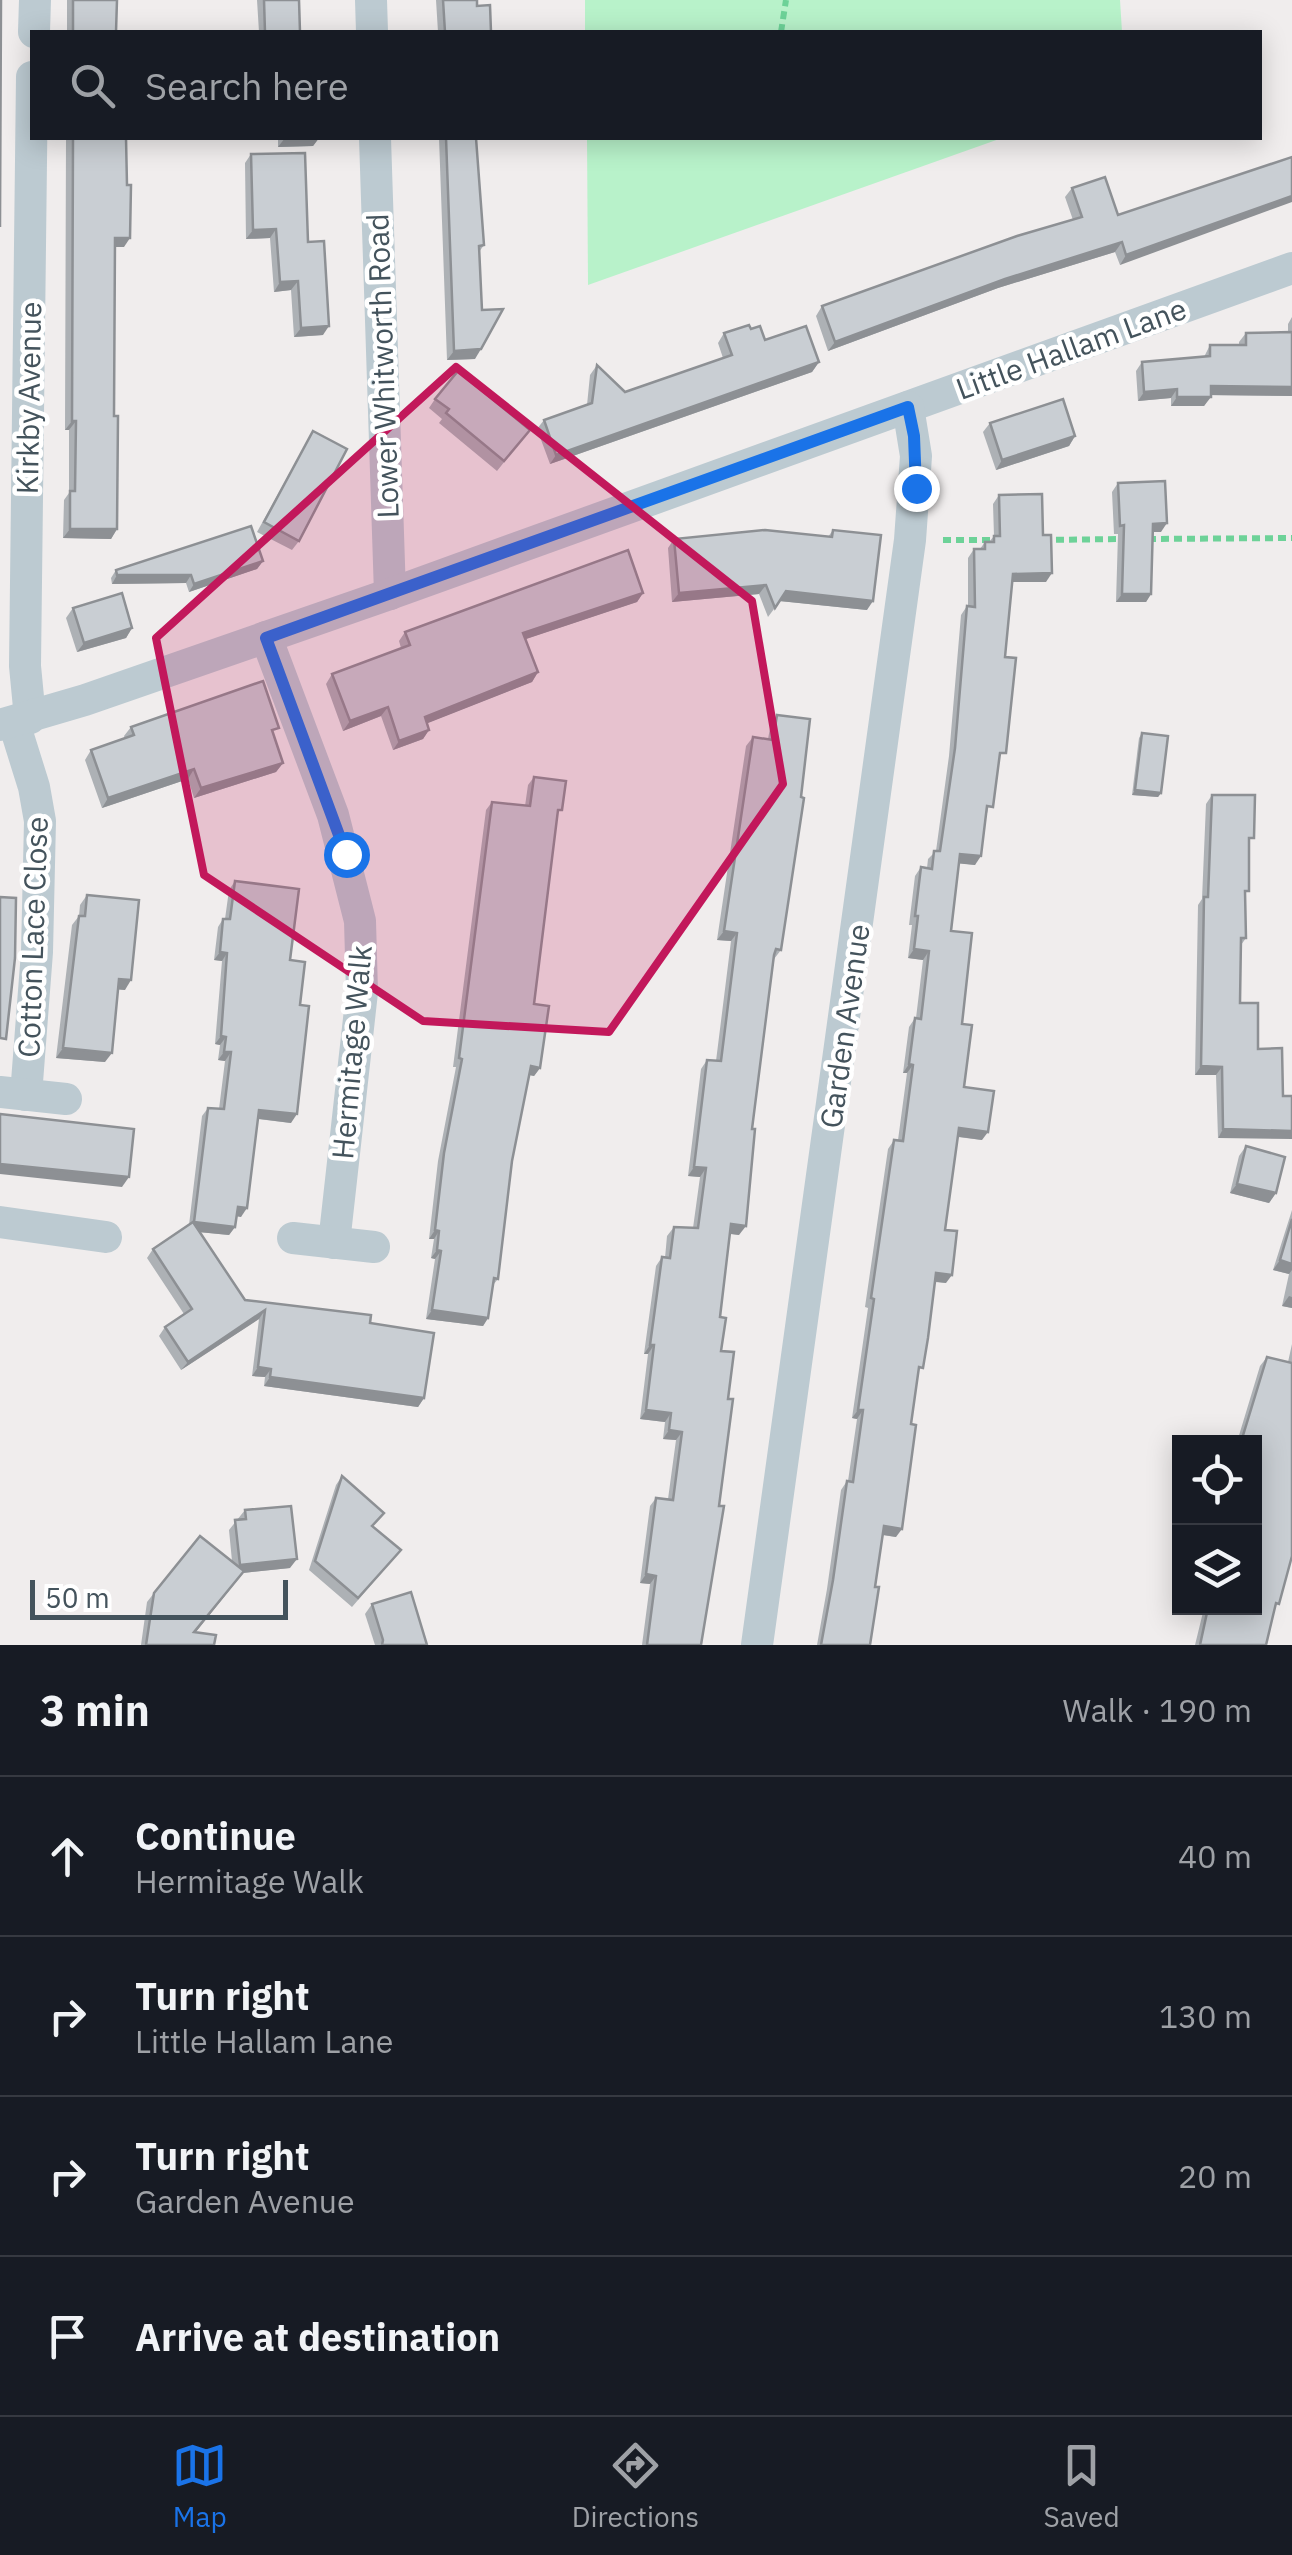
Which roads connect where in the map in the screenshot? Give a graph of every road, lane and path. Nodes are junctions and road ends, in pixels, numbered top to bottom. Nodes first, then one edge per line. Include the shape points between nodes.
1 (34, 0) edge
2 (371, 0) edge
3 (786, 0) edge
4 (34, 30) edge
5 (372, 30) edge
6 (781, 30) edge
7 (31, 140) edge
8 (375, 140) edge
9 (1292, 268) edge
10 (908, 407) junction
11 (1292, 538) edge
12 (932, 540) dead end
13 (1008, 540) edge
14 (1026, 540) edge
15 (390, 594) junction
16 (266, 638) junction
17 (14, 722) edge
18 (13, 1094) edge
19 (66, 1099) dead end
20 (0, 1222) edge
21 (106, 1237) dead end
22 (293, 1238) dead end
23 (334, 1243) junction
24 (374, 1248) dead end
25 (757, 1645) edge

1 - 4 street
2 - 5 street
3 - 6 path
7 - 17 street, Kirkby Avenue via 25,666
8 - 15 street, Lower Whitworth Road
9 - 10 street, Little Hallam Lane
10 - 15 street, Little Hallam Lane
10 - 25 street, Garden Avenue via 916,456 910,540
11 - 14 path
12 - 13 path
15 - 16 street, Little Hallam Lane
16 - 17 street, Little Hallam Lane
16 - 23 street, Hermitage Walk via 334,814 360,920 362,992
17 - 18 street, Cotton Lace Close via 40,821 37,952
18 - 19 street, Cotton Lace Close
20 - 21 street
22 - 23 street
23 - 24 street

